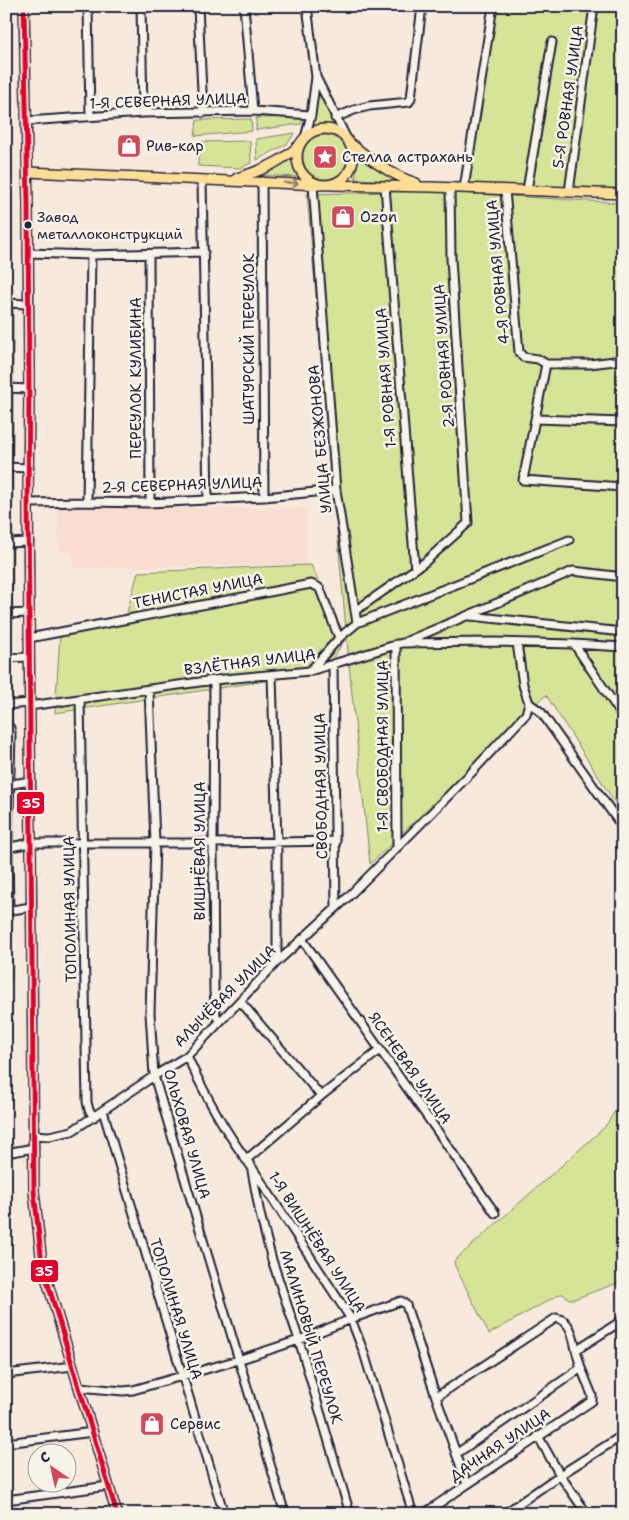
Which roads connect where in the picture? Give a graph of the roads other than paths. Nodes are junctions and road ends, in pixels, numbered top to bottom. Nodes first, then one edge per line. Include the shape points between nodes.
1 (24, 6) edge
2 (88, 6) edge
3 (141, 6) edge
4 (198, 6) edge
5 (244, 6) edge
6 (307, 6) edge
7 (422, 6) edge
8 (493, 6) edge
9 (594, 6) edge
10 (552, 42) dead end
11 (316, 77) junction
12 (253, 112) junction
13 (143, 113) junction
14 (203, 113) junction
15 (90, 116) junction
16 (311, 116) junction
17 (335, 118) junction
18 (27, 121) junction
19 (303, 140) junction
20 (348, 141) junction
21 (28, 172) junction
22 (202, 180) junction
23 (227, 180) junction
24 (262, 181) junction
25 (317, 185) junction
26 (331, 185) junction
27 (385, 186) junction
28 (431, 187) junction
29 (450, 188) junction
30 (464, 188) junction
31 (505, 190) junction
32 (527, 190) junction
33 (569, 192) junction
34 (623, 194) edge
35 (204, 252) junction
36 (28, 253) junction
37 (150, 254) junction
38 (91, 255) junction
39 (6, 303) edge
40 (28, 304) junction
41 (623, 360) edge
42 (546, 364) junction
43 (6, 388) edge
44 (29, 389) junction
45 (536, 419) junction
46 (623, 422) edge
47 (6, 467) edge
48 (29, 468) junction
49 (623, 487) edge
50 (336, 490) junction
51 (264, 497) junction
52 (208, 500) junction
53 (86, 502) junction
54 (28, 503) junction
55 (150, 503) junction
56 (570, 540) dead end
57 (29, 542) junction
58 (6, 543) edge
59 (415, 569) junction
60 (623, 577) edge
61 (354, 611) junction
62 (29, 613) junction
63 (6, 614) edge
64 (467, 616) junction
65 (357, 623) junction
66 (623, 632) edge
67 (29, 638) junction
68 (339, 638) junction
69 (517, 643) junction
70 (399, 644) junction
71 (574, 644) junction
72 (623, 647) edge
73 (29, 657) junction
74 (6, 658) edge
75 (334, 664) junction
76 (310, 671) junction
77 (272, 675) junction
78 (214, 680) junction
79 (149, 688) junction
80 (80, 699) junction
81 (528, 703) junction
82 (6, 705) edge
83 (29, 705) junction
84 (623, 717) edge
85 (6, 725) edge
86 (30, 781) junction
87 (8, 785) edge
88 (623, 828) edge
89 (336, 841) junction
90 (277, 842) junction
91 (30, 843) junction
92 (82, 843) junction
93 (155, 843) junction
94 (213, 844) junction
95 (397, 847) junction
96 (7, 848) edge
97 (31, 907) junction
98 (336, 908) junction
99 (8, 911) edge
100 (302, 939) junction
101 (277, 962) junction
102 (240, 1001) junction
103 (220, 1021) junction
104 (380, 1050) junction
105 (187, 1056) junction
106 (154, 1076) junction
107 (322, 1096) junction
108 (103, 1111) junction
109 (94, 1117) junction
110 (34, 1135) junction
111 (34, 1148) junction
112 (6, 1153) edge
113 (246, 1160) junction
114 (251, 1166) junction
115 (495, 1213) dead end
116 (351, 1319) junction
117 (623, 1320) edge
118 (299, 1340) junction
119 (576, 1350) junction
120 (238, 1360) junction
121 (72, 1366) junction
122 (581, 1368) junction
123 (6, 1374) edge
124 (182, 1375) junction
125 (79, 1387) junction
126 (436, 1397) junction
127 (93, 1432) junction
128 (623, 1435) edge
129 (538, 1436) junction
130 (6, 1443) edge
131 (456, 1454) junction
132 (560, 1474) junction
133 (467, 1484) junction
134 (108, 1486) junction
135 (6, 1500) edge
136 (117, 1514) edge
137 (224, 1514) edge
138 (285, 1514) edge
139 (350, 1514) edge
140 (413, 1514) edge
141 (423, 1514) edge
142 (504, 1514) edge
143 (587, 1514) edge

1 - 18 main road
2 - 15 street
3 - 13 street
4 - 14 street
5 - 12 street
6 - 11 street
7 - 17 street via 409,102 369,106
8 - 30 street
9 - 33 street, 5-Я РОВНАЯ УЛИЦА
10 - 32 street
11 - 16 street
11 - 17 street
12 - 14 street, 1-Я СЕВЕРНАЯ УЛИЦА
12 - 16 street, 1-Я СЕВЕРНАЯ УЛИЦА
13 - 14 street, 1-Я СЕВЕРНАЯ УЛИЦА
13 - 15 street, 1-Я СЕВЕРНАЯ УЛИЦА
15 - 18 street, 1-Я СЕВЕРНАЯ УЛИЦА
16 - 19 street
17 - 20 street
18 - 21 main road
19 - 20 main road via 320,130 331,130
19 - 23 main road via 288,155 268,166
19 - 25 main road via 298,163 302,173
20 - 26 main road via 353,152 351,168 341,180
20 - 28 main road via 404,180
21 - 22 main road
21 - 36 main road
22 - 23 main road
22 - 35 street
23 - 24 main road
24 -> 25 main road
24 - 51 street, ШАТУРСКИЙ ПЕРЕУЛОК
25 - 26 main road
25 - 50 street, УЛИЦА БЕЗЖОНОВА
26 - 27 main road
27 - 28 main road
27 - 59 street, 1-Я РОВНАЯ УЛИЦА
28 - 29 main road
29 - 30 main road
29 - 59 street, 2-Я РОВНАЯ УЛИЦА via 451,259 468,523
30 - 31 main road
31 - 32 main road
31 - 42 street, 4-Я РОВНАЯ УЛИЦА via 519,352
32 - 33 main road
33 - 34 main road
35 - 37 street
35 - 52 street
36 - 38 street
36 - 40 main road
37 - 38 street
37 - 55 street, ПЕРЕУЛОК КУЛИБИНА
38 - 53 street
39 - 40 street
40 - 44 main road
41 - 42 street
42 - 45 street
43 - 44 street
44 - 48 main road
45 - 46 street
45 - 49 street via 523,480
47 - 48 street
48 - 54 main road
50 - 51 street, 2-Я СЕВЕРНАЯ УЛИЦА
50 - 61 street, УЛИЦА БЕЗЖОНОВА
51 - 52 street, 2-Я СЕВЕРНАЯ УЛИЦА
52 - 55 street, 2-Я СЕВЕРНАЯ УЛИЦА
53 - 54 street, 2-Я СЕВЕРНАЯ УЛИЦА
53 - 55 street, 2-Я СЕВЕРНАЯ УЛИЦА
54 - 57 main road
56 - 65 street
57 - 58 street
57 - 62 main road
59 - 61 street
60 - 64 street via 573,571
61 - 65 street, УЛИЦА БЕЗЖОНОВА
62 - 63 street
62 - 67 main road
64 - 66 street
64 - 70 street
65 - 68 street
67 - 68 street, ТЕНИСТАЯ УЛИЦА via 311,584 320,589
67 - 73 main road
68 - 76 street
69 - 70 street, ВЗЛЁТНАЯ УЛИЦА
69 - 71 street, ВЗЛЁТНАЯ УЛИЦА
69 - 81 street
70 - 75 street, ВЗЛЁТНАЯ УЛИЦА
70 - 95 street, 1-Я СВОБОДНАЯ УЛИЦА
71 - 72 street, ВЗЛЁТНАЯ УЛИЦА
71 - 84 street
73 - 74 street
73 - 83 main road
75 - 76 street, ВЗЛЁТНАЯ УЛИЦА
75 - 89 street, СВОБОДНАЯ УЛИЦА
76 - 77 street, ВЗЛЁТНАЯ УЛИЦА
77 - 78 street, ВЗЛЁТНАЯ УЛИЦА
77 - 90 street
78 - 79 street, ВЗЛЁТНАЯ УЛИЦА
78 - 94 street, ВИШНЁВАЯ УЛИЦА
79 - 80 street, ВЗЛЁТНАЯ УЛИЦА
79 - 93 street, ОЛЬХОВАЯ УЛИЦА
80 - 83 street, ВЗЛЁТНАЯ УЛИЦА
80 - 92 street, ТОПОЛИНАЯ УЛИЦА
81 - 88 street via 540,712
81 - 95 street, АЛЫЧЁВАЯ УЛИЦА via 524,716
82 - 83 street, ВЗЛЁТНАЯ УЛИЦА
83 - 86 main road
85 - 87 street via 11,732
86 - 87 street
86 - 91 main road
87 - 96 street
89 - 90 street
89 - 98 street, СВОБОДНАЯ УЛИЦА
90 - 94 street
90 - 101 street
91 - 92 street
91 - 96 street
91 - 97 main road
92 - 93 street
92 - 109 street, ТОПОЛИНАЯ УЛИЦА via 87,1102
93 - 94 street
93 - 106 street, ОЛЬХОВАЯ УЛИЦА via 150,1013
94 - 103 street, ВИШНЁВАЯ УЛИЦА via 214,991 216,1016
95 - 98 street, АЛЫЧЁВАЯ УЛИЦА
96 - 99 street
97 - 99 street
97 - 110 main road
98 - 100 street, АЛЫЧЁВАЯ УЛИЦА
100 - 101 street, АЛЫЧЁВАЯ УЛИЦА
100 - 104 street, ЯСЕНЕВАЯ УЛИЦА
101 - 102 street, АЛЫЧЁВАЯ УЛИЦА
102 - 103 street, АЛЫЧЁВАЯ УЛИЦА
102 - 107 street
103 - 105 street, АЛЫЧЁВАЯ УЛИЦА
104 - 107 street
104 - 115 street, ЯСЕНЕВАЯ УЛИЦА
105 - 106 street, АЛЫЧЁВАЯ УЛИЦА
105 - 113 street, 1-Я ВИШНЁВАЯ УЛИЦА via 208,1100
106 - 108 street, АЛЫЧЁВАЯ УЛИЦА
106 - 120 street, ОЛЬХОВАЯ УЛИЦА
107 - 113 street
108 - 109 street, АЛЫЧЁВАЯ УЛИЦА
108 - 124 street, ТОПОЛИНАЯ УЛИЦА
109 - 110 street, АЛЫЧЁВАЯ УЛИЦА via 72,1131 49,1136
110 - 111 main road
111 - 112 street
111 - 121 main road via 34,1192 42,1264
113 - 114 street, 1-Я ВИШНЁВАЯ УЛИЦА
114 - 116 street, 1-Я ВИШНЁВАЯ УЛИЦА
114 - 118 street, МАЛИНОВЫЙ ПЕРЕУЛОК via 272,1260
116 - 118 street
116 - 126 street via 403,1302
116 - 140 street, 1-Я ВИШНЁВАЯ УЛИЦА
117 - 119 street
118 - 120 street
118 - 139 street, МАЛИНОВЫЙ ПЕРЕУЛОК
119 - 122 street
119 - 126 street via 570,1329 563,1320 556,1318
120 - 124 street
120 - 138 street, ОЛЬХОВАЯ УЛИЦА
121 - 123 street
121 - 125 main road
122 - 129 street, ДАЧНАЯ УЛИЦА via 592,1399
122 - 131 street
124 - 125 street via 133,1390
124 - 137 street, ТОПОЛИНАЯ УЛИЦА
125 - 127 main road
126 - 131 street
127 - 130 street
127 - 134 main road
128 - 132 street
129 - 132 street
129 - 133 street, ДАЧНАЯ УЛИЦА
131 - 133 street
132 - 142 street
132 - 143 street
133 - 141 street, ДАЧНАЯ УЛИЦА
134 - 135 street
134 - 136 main road

